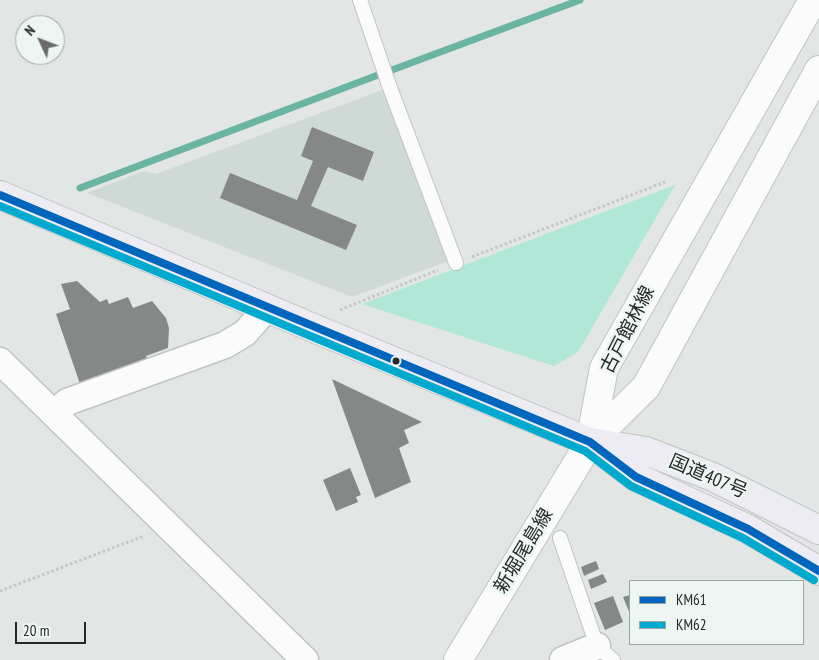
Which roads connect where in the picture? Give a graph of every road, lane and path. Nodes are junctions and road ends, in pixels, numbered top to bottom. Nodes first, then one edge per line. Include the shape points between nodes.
1 (360, 0) edge
2 (813, 0) edge
3 (819, 70) edge
4 (665, 182) dead end
5 (0, 195) edge
6 (456, 263) junction
7 (268, 308) junction
8 (318, 330) junction
9 (0, 361) edge
10 (54, 413) junction
11 (590, 442) junction
12 (166, 522) junction
13 (819, 530) edge
14 (560, 538) dead end
15 (819, 571) edge
16 (0, 591) edge
17 (605, 653) edge
18 (305, 660) edge
19 (458, 660) edge
20 (563, 660) edge

1 - 6 lane
2 - 11 main road, 古戸館林線 via 604,368
3 - 11 main road, 古戸館林線 via 646,387
4 - 6 path
5 - 7 highway, 国道407号
6 - 8 path via 349,305 330,316
7 - 8 highway, 国道407号
7 - 10 street via 245,333 225,345 67,402
8 - 11 highway, 国道407号
9 - 10 street
10 - 12 street
11 - 13 highway, 国道407号 via 646,451 712,477
11 - 15 highway, 国道407号 via 636,476 748,529
11 - 19 main road, 新堀尾島線
12 - 16 path via 154,533
12 - 18 street
14 - 17 lane
17 - 20 street

